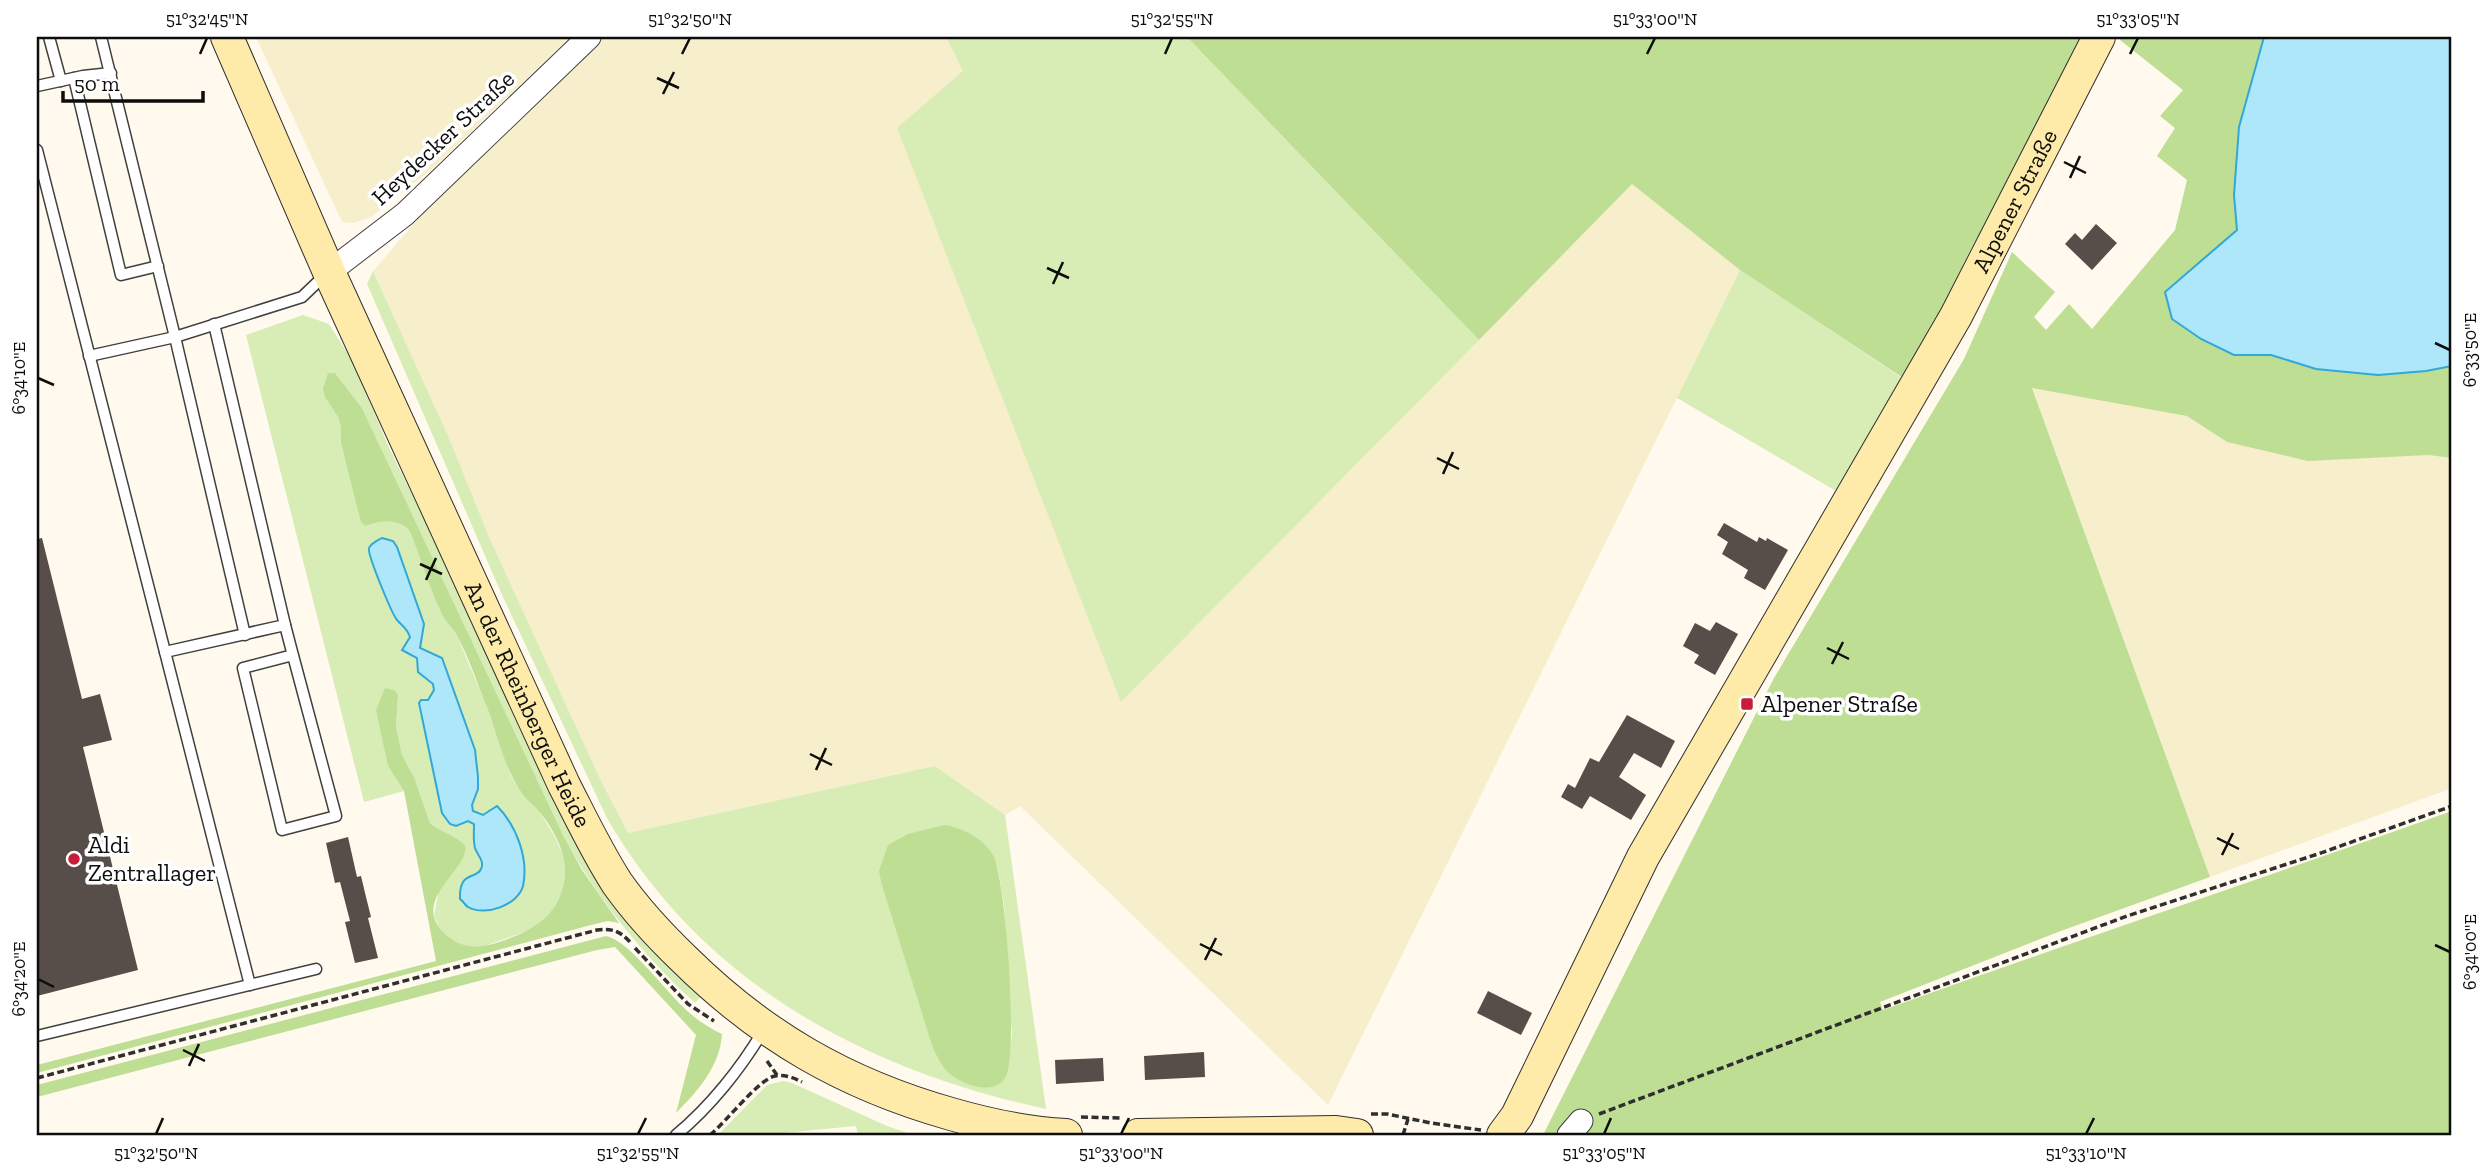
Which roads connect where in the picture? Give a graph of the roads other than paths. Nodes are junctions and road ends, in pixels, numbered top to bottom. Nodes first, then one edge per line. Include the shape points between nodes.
1 (49, 37) edge
2 (101, 37) edge
3 (227, 37) edge
4 (589, 37) edge
5 (2099, 37) edge
6 (111, 73) junction
7 (74, 78) junction
8 (61, 81) junction
9 (37, 86) edge
10 (37, 150) edge
11 (158, 266) junction
12 (329, 272) junction
13 (214, 324) junction
14 (175, 337) junction
15 (89, 356) junction
16 (285, 625) junction
17 (245, 635) junction
18 (165, 652) junction
19 (293, 655) junction
20 (316, 969) dead end
21 (250, 985) junction
22 (37, 1036) edge
23 (759, 1037) junction
24 (1361, 1124) edge
25 (1069, 1126) edge
26 (1134, 1126) edge
27 (676, 1135) edge
28 (1503, 1135) edge

1 - 8 lane
2 - 6 lane
3 - 12 street, An der Rheinberger Heide
4 - 12 street, Heydecker Straße via 404,214
5 - 28 street, Alpener Straße via 1956,316 1643,857 1517,1116
6 - 7 lane
6 - 11 lane
7 - 8 lane
7 - 11 lane via 121,275
8 - 9 lane
10 - 15 lane
11 - 14 lane
12 - 13 lane via 302,297
12 - 23 street, An der Rheinberger Heide via 594,844 617,883 650,923
13 - 14 lane
13 - 16 lane
14 - 15 lane
14 - 17 lane
15 - 18 lane
16 - 17 lane
16 - 19 lane
17 - 18 lane
18 - 21 lane
19 - 19 lane via 336,816 282,830 243,668
20 - 21 lane
21 - 22 lane
23 - 25 street, An der Rheinberger Heide via 905,1100 991,1125 1019,1130
23 - 27 lane via 697,1116
24 - 26 street via 1336,1132

